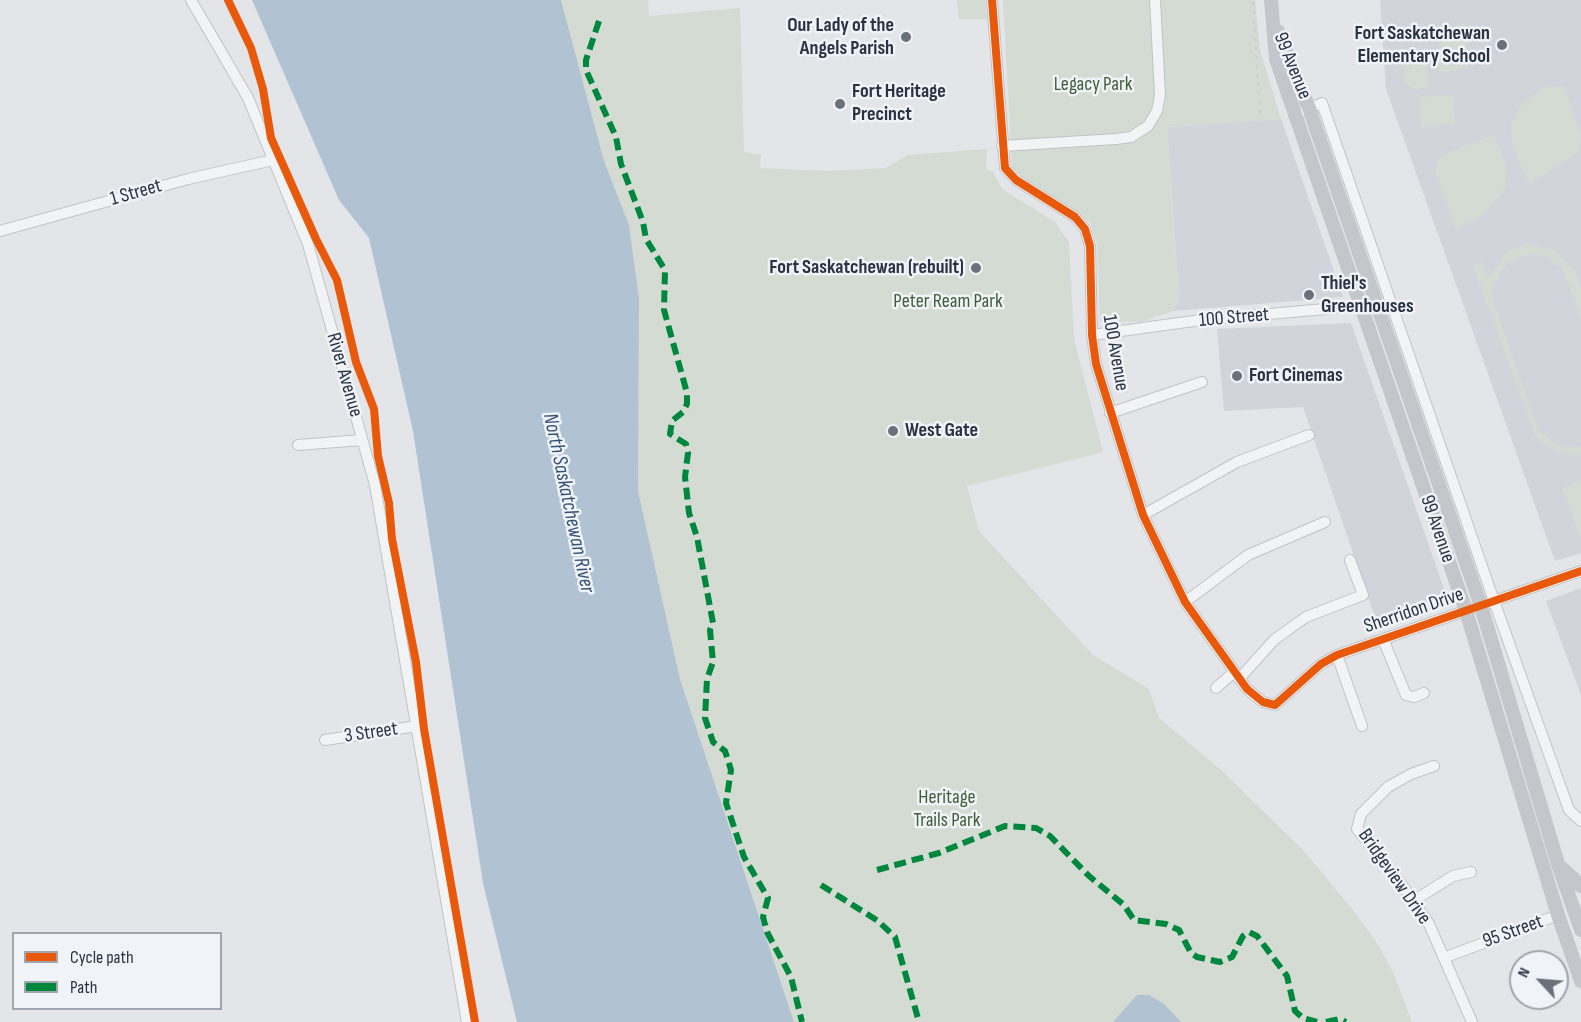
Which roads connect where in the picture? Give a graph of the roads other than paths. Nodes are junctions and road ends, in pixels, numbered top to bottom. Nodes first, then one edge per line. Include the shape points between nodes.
1 (191, 0) edge
2 (992, 0) edge
3 (1155, 0) edge
4 (1271, 0) edge
5 (1275, 23) junction
6 (1309, 108) junction
7 (1294, 115) junction
8 (1002, 146) junction
9 (273, 160) junction
10 (0, 231) edge
11 (1376, 302) junction
12 (1359, 306) junction
13 (1092, 335) junction
14 (1202, 382) dead end
15 (1110, 413) junction
16 (1310, 435) dead end
17 (362, 440) junction
18 (298, 445) dead end
19 (1143, 515) junction
20 (1325, 522) dead end
21 (1350, 560) dead end
22 (1581, 571) edge
23 (1185, 602) junction
24 (1487, 604) junction
25 (1466, 610) junction
26 (1383, 639) junction
27 (1337, 655) junction
28 (1236, 675) junction
29 (1216, 688) dead end
30 (1424, 693) dead end
31 (1271, 705) joint
32 (417, 726) junction
33 (1362, 726) dead end
34 (325, 740) dead end
35 (1434, 766) dead end
36 (1581, 821) edge
37 (1558, 864) junction
38 (1471, 872) dead end
39 (1581, 886) edge
40 (1413, 901) junction
41 (1578, 911) edge
42 (1558, 915) junction
43 (1581, 930) edge
44 (1446, 957) junction
45 (1581, 981) edge
46 (467, 1022) edge
47 (1472, 1022) edge

1 - 9 street, River Avenue via 248,98
2 - 8 street, 100 Avenue
3 - 8 street via 1160,95 1148,126 1116,139
4 - 5 main road, 99 Avenue
5 - 6 main road, 99 Avenue
5 - 7 main road, 99 Avenue via 1276,58
6 - 7 street, 99 Avenue
6 - 11 main road, 99 Avenue
6 - 24 street, 99 Avenue via 1322,103
7 - 12 main road, 99 Avenue
8 - 13 street, 100 Avenue via 1008,173 1075,217 1086,229 1090,246
9 - 10 street, 1 Street via 188,179
9 - 17 street, River Avenue via 308,244
11 - 12 street, 100 Street
11 - 24 main road, 99 Avenue
12 - 13 street, 100 Street via 1201,320
12 - 25 main road, 99 Avenue
13 - 15 street, 100 Avenue
14 - 15 street
15 - 19 street, 100 Avenue
16 - 19 street via 1238,462
17 - 18 street
17 - 32 street, River Avenue via 386,540
19 - 23 street, 100 Avenue
20 - 23 street via 1248,555
21 - 28 street via 1363,595 1306,617
22 - 24 street, Sherridon Drive
23 - 28 street, 100 Avenue
24 - 25 street, Sherridon Drive
24 - 36 street, 99 Avenue via 1569,810
24 - 37 main road, 99 Avenue
25 - 26 street, Sherridon Drive
25 - 42 main road, 99 Avenue
26 - 27 street, Sherridon Drive
26 - 30 street via 1406,695
27 - 31 street, Sherridon Drive via 1309,674 1279,703
27 - 33 street
28 - 29 street
28 - 31 street, 100 Avenue via 1259,700
32 - 34 street, 3 Street
32 - 46 street, River Avenue
35 - 40 street, Bridgeview Drive via 1388,787 1356,823
37 - 39 main road
37 - 41 main road, 99 Avenue
38 - 40 street via 1453,876
40 - 44 street, Bridgeview Drive
41 - 42 main road, 95 Street
41 - 43 main road, 99 Avenue
42 - 44 street, 95 Street
42 - 45 main road, 99 Avenue
44 - 47 street, Bridgeview Drive

